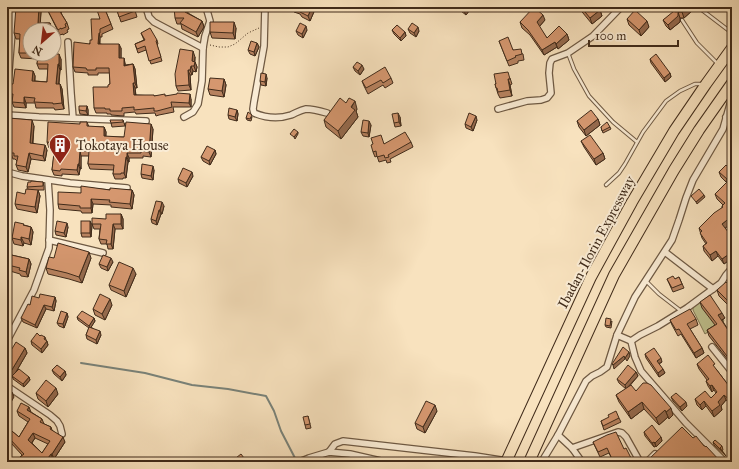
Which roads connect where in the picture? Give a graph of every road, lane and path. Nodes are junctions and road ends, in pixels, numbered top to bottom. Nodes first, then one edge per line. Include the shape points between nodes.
1 (14, 7) edge
2 (146, 7) edge
3 (206, 7) edge
4 (265, 7) edge
5 (621, 7) edge
6 (677, 7) edge
7 (698, 7) edge
8 (678, 15) edge
9 (682, 20) dead end
10 (265, 26) junction
11 (732, 31) edge
12 (68, 42) dead end
13 (203, 45) junction
14 (732, 48) edge
15 (568, 53) junction
16 (8, 64) edge
17 (719, 66) junction
18 (732, 82) edge
19 (706, 84) junction
20 (7, 96) edge
21 (732, 97) edge
22 (498, 109) dead end
23 (327, 113) edge
24 (7, 115) edge
25 (184, 117) dead end
26 (726, 117) junction
27 (73, 118) junction
28 (146, 121) dead end
29 (732, 125) edge
30 (637, 142) junction
31 (7, 172) edge
32 (48, 180) junction
33 (606, 185) dead end
34 (128, 188) edge
35 (50, 240) junction
36 (103, 252) dead end
37 (665, 252) junction
38 (732, 268) edge
39 (646, 281) junction
40 (713, 289) junction
41 (682, 311) junction
42 (617, 335) junction
43 (7, 341) edge
44 (632, 341) junction
45 (712, 347) dead end
46 (732, 372) edge
47 (7, 386) edge
48 (686, 423) junction
49 (681, 429) edge
50 (62, 434) dead end
51 (558, 435) junction
52 (572, 448) junction
53 (659, 450) edge
54 (329, 452) junction
55 (544, 458) dead end
56 (507, 461) edge
57 (299, 462) edge
58 (385, 462) edge
59 (529, 462) edge
60 (582, 462) edge
61 (640, 462) edge
62 (646, 462) edge
63 (726, 462) edge

1 - 16 street
2 - 13 street via 154,22
3 - 13 street via 210,21
4 - 10 street
5 - 15 street via 593,36
6 - 8 lane
7 - 11 lane
9 - 17 lane
10 - 13 path via 228,47
10 - 23 street via 254,113 276,118 313,109
12 - 27 street
13 - 25 street via 202,81 198,104 193,112
14 - 17 highway, Ibadan-Ilorin Expressway
15 - 22 street via 552,59 549,73 551,92 547,98
15 - 30 lane via 588,96
16 - 20 street
17 - 19 highway, Ibadan-Ilorin Expressway
18 - 59 highway via 674,170 614,276
19 - 30 lane via 695,84 666,100
19 - 56 highway, Ibadan-Ilorin Expressway via 674,130 591,277
21 - 26 street
24 - 27 street
26 - 29 street
26 - 37 street via 723,129 694,180 672,240
27 - 28 street
30 - 33 lane via 619,173
31 - 32 street
32 - 34 street
32 - 35 street
35 - 36 street
35 - 43 street via 34,290
37 - 39 street
37 - 40 street
38 - 40 street
39 - 41 lane
39 - 42 street via 635,297
40 - 41 street
41 - 44 street
42 - 44 street
42 - 51 street via 607,367 586,381
44 - 48 street via 641,371
45 - 46 street
47 - 50 street via 57,421
48 - 49 street
48 - 63 street
51 - 52 street
51 - 55 street
52 - 60 street
52 - 61 street via 622,432
53 - 62 street
54 - 56 street via 335,444 343,441
54 - 57 street
54 - 58 street

